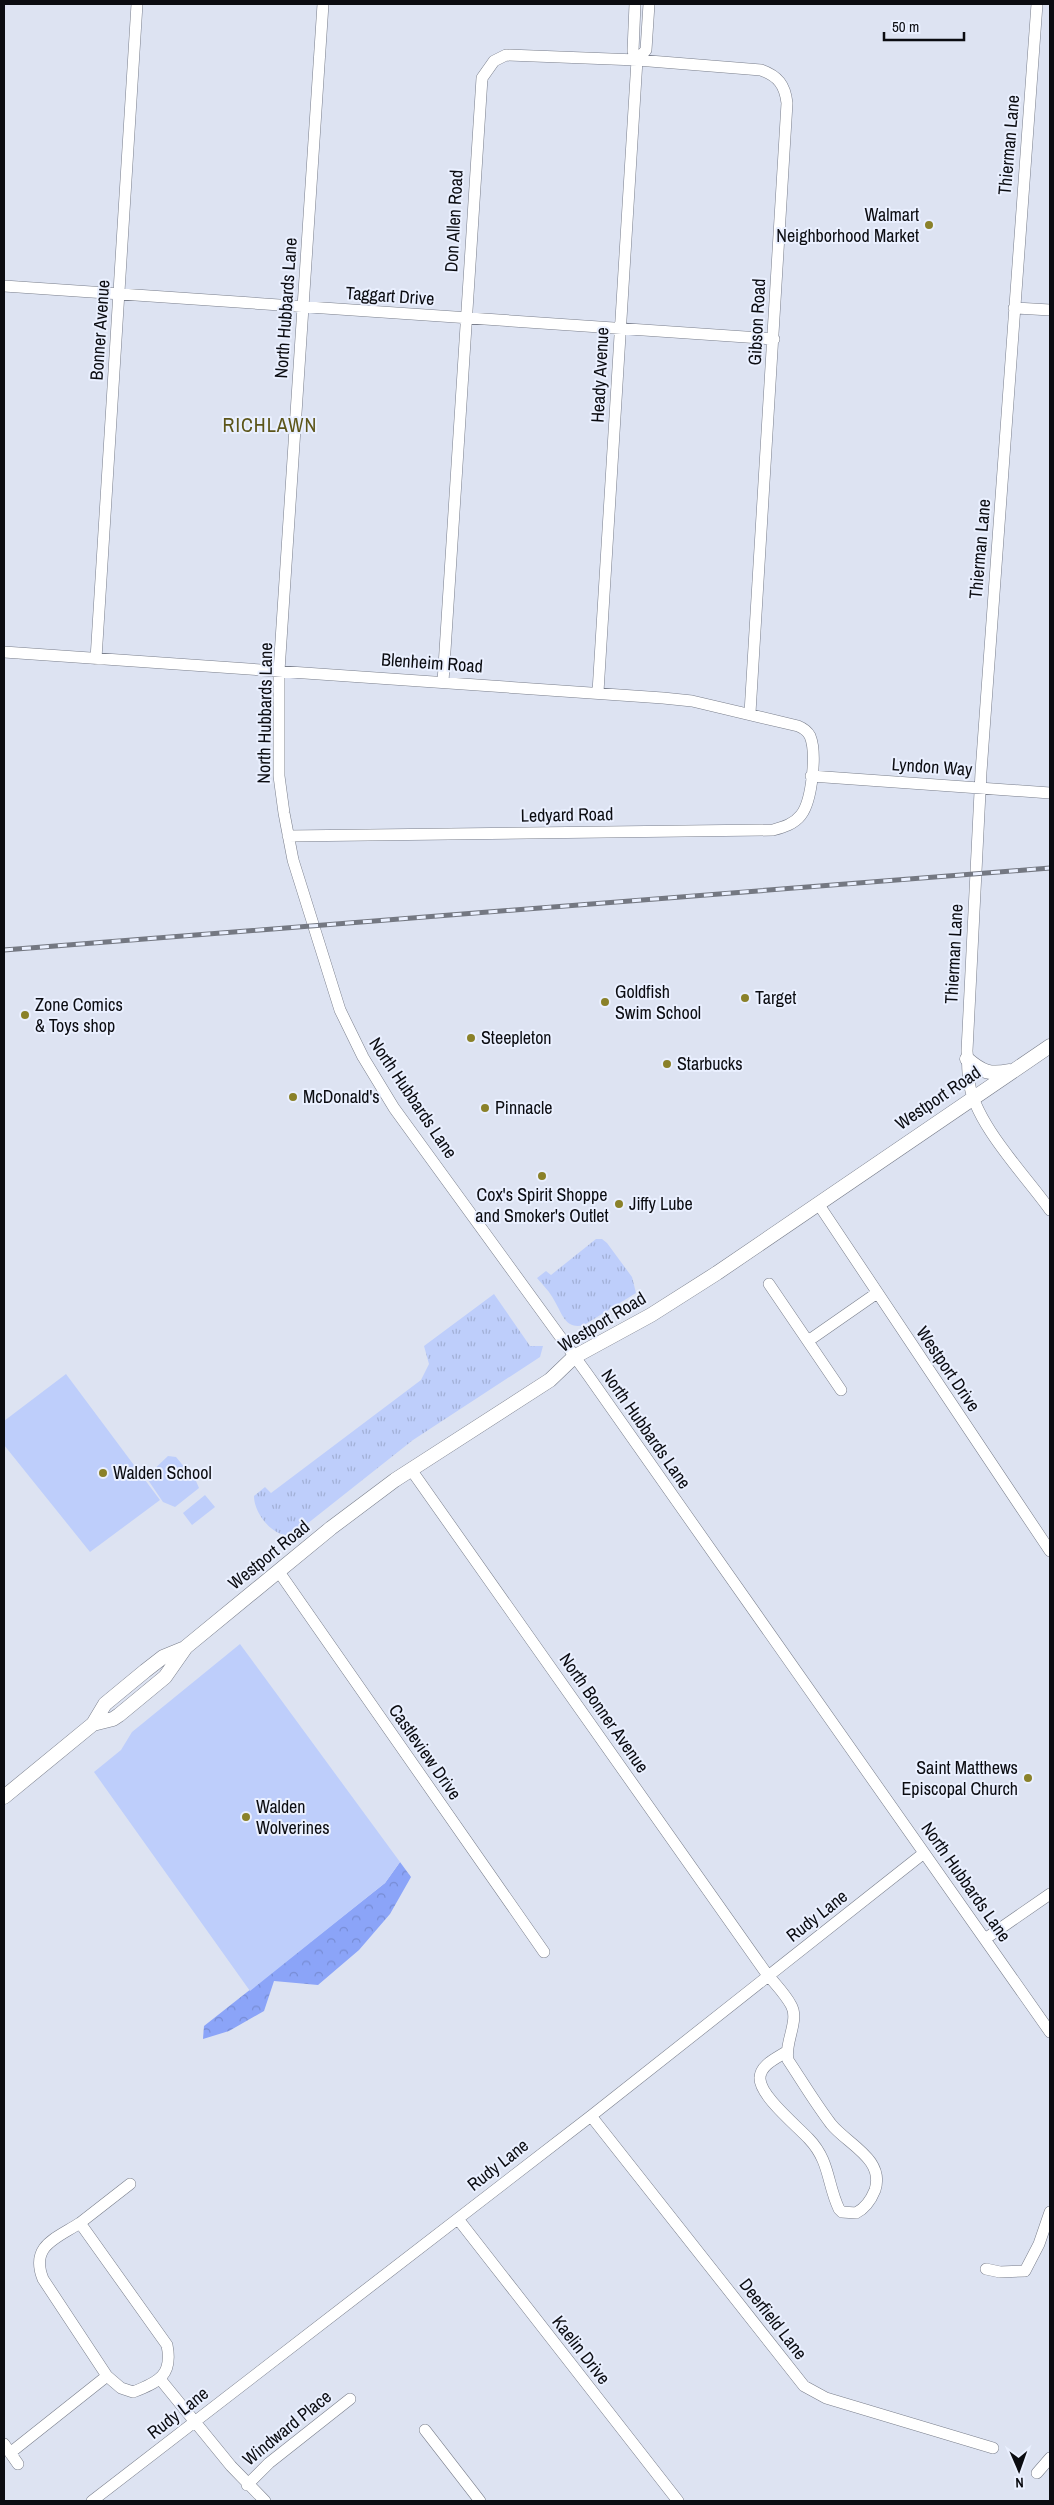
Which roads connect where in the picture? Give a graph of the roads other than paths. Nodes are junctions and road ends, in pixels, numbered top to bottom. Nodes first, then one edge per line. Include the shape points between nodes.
1 (138, 4) edge
2 (322, 4) edge
3 (635, 4) edge
4 (649, 4) edge
5 (1037, 4) edge
6 (637, 60) junction
7 (4, 286) edge
8 (120, 294) junction
9 (303, 308) junction
10 (1014, 308) junction
11 (1050, 310) edge
12 (466, 319) junction
13 (620, 328) junction
14 (774, 339) junction
15 (4, 652) edge
16 (96, 659) junction
17 (279, 671) junction
18 (444, 682) junction
19 (598, 692) junction
20 (750, 713) junction
21 (812, 776) junction
22 (981, 788) junction
23 (1050, 792) edge
24 (288, 836) junction
25 (1050, 1046) edge
26 (967, 1059) junction
27 (1013, 1071) junction
28 (974, 1097) junction
29 (819, 1205) junction
30 (1050, 1210) edge
31 (769, 1284) dead end
32 (877, 1293) junction
33 (808, 1341) junction
34 (574, 1357) junction
35 (841, 1390) dead end
36 (412, 1471) junction
37 (1050, 1551) edge
38 (279, 1572) junction
39 (4, 1797) edge
40 (924, 1853) junction
41 (1050, 1894) edge
42 (985, 1939) junction
43 (544, 1952) dead end
44 (768, 1976) junction
45 (1050, 2032) edge
46 (786, 2052) junction
47 (591, 2116) junction
48 (130, 2184) dead end
49 (1050, 2212) edge
50 (458, 2219) junction
51 (80, 2223) junction
52 (986, 2269) dead end
53 (107, 2376) junction
54 (160, 2379) junction
55 (350, 2399) dead end
56 (195, 2421) junction
57 (425, 2430) dead end
58 (7, 2448) edge
59 (994, 2448) dead end
60 (1050, 2458) edge
61 (18, 2464) dead end
62 (1037, 2472) dead end
63 (247, 2485) junction
64 (92, 2501) edge
65 (265, 2501) edge
66 (480, 2501) edge
67 (678, 2501) edge

1 - 8 street, Bonner Avenue
2 - 9 street, North Hubbards Lane
3 - 6 street, Heady Avenue via 633,51
4 - 6 street, Heady Avenue via 646,50
5 - 10 street, Thierman Lane
6 - 12 street, Don Allen Road via 506,55 494,61 485,72 479,100
6 - 13 street, Heady Avenue
6 - 14 street, Gibson Road via 761,70 771,74 782,85 787,103
7 - 8 street, Taggart Drive
8 - 9 street, Taggart Drive
8 - 16 street, Bonner Avenue
9 - 12 street, Taggart Drive
9 - 17 street, North Hubbards Lane
10 - 11 street
10 - 22 street, Thierman Lane
12 - 13 street, Taggart Drive
12 - 18 street, Don Allen Road
13 - 14 street, Taggart Drive
13 - 19 street, Heady Avenue
14 - 20 street, Gibson Road
15 - 16 street, Blenheim Road
16 - 17 street, Blenheim Road
17 - 18 street, Blenheim Road
17 - 24 street, North Hubbards Lane via 279,776
18 - 19 street, Blenheim Road
19 - 20 street, Blenheim Road via 692,701
20 - 21 street, Blenheim Road via 806,730 812,741
21 - 22 street, Lyndon Way
21 - 24 street, Ledyard Road via 809,799 803,812 793,822 774,830
22 - 23 street, Lyndon Way
22 - 26 street, Thierman Lane
24 - 34 street, North Hubbards Lane via 305,902 340,1010 362,1056 394,1108
25 - 27 main road, Westport Road
26 - 27 main road via 982,1072
26 - 28 street, Thierman Lane
27 - 28 main road, Westport Road
28 - 29 main road, Westport Road
28 - 30 street, Thierman Lane via 980,1113
29 - 32 street, Westport Drive
29 - 34 main road, Westport Road via 650,1315
31 - 33 street
32 - 33 street
32 - 37 street, Westport Drive
33 - 35 street
34 - 36 main road, Westport Road via 550,1380
34 - 40 street, North Hubbards Lane
36 - 38 main road, Westport Road via 352,1512
36 - 44 street, North Bonner Avenue
38 - 39 main road, Westport Road via 186,1647 165,1677 113,1719 93,1724
38 - 43 street, Castleview Drive
40 - 42 street, North Hubbards Lane
40 - 44 street, Rudy Lane
41 - 42 street
42 - 45 street, North Hubbards Lane
44 - 46 street, North Bonner Avenue via 792,2006 793,2018
44 - 47 street, Rudy Lane
46 - 46 street via 788,2060 832,2126 876,2169 876,2186 869,2203 856,2213 838,2209 828,2169 820,2154 763,2091 762,2070
47 - 50 street, Rudy Lane
47 - 59 street, Deerfield Lane via 804,2386 826,2398
48 - 51 street
49 - 52 street via 1025,2271
50 - 56 street, Rudy Lane
50 - 67 street, Kaelin Drive
51 - 53 street via 51,2242 39,2256 38,2264 43,2279
51 - 54 street via 167,2345 170,2358
53 - 54 street via 121,2388 133,2392
53 - 58 street
54 - 56 street
55 - 63 street, Windward Place via 269,2463
56 - 63 street
56 - 64 street, Rudy Lane
57 - 66 street
58 - 61 street
60 - 62 street
63 - 65 street

